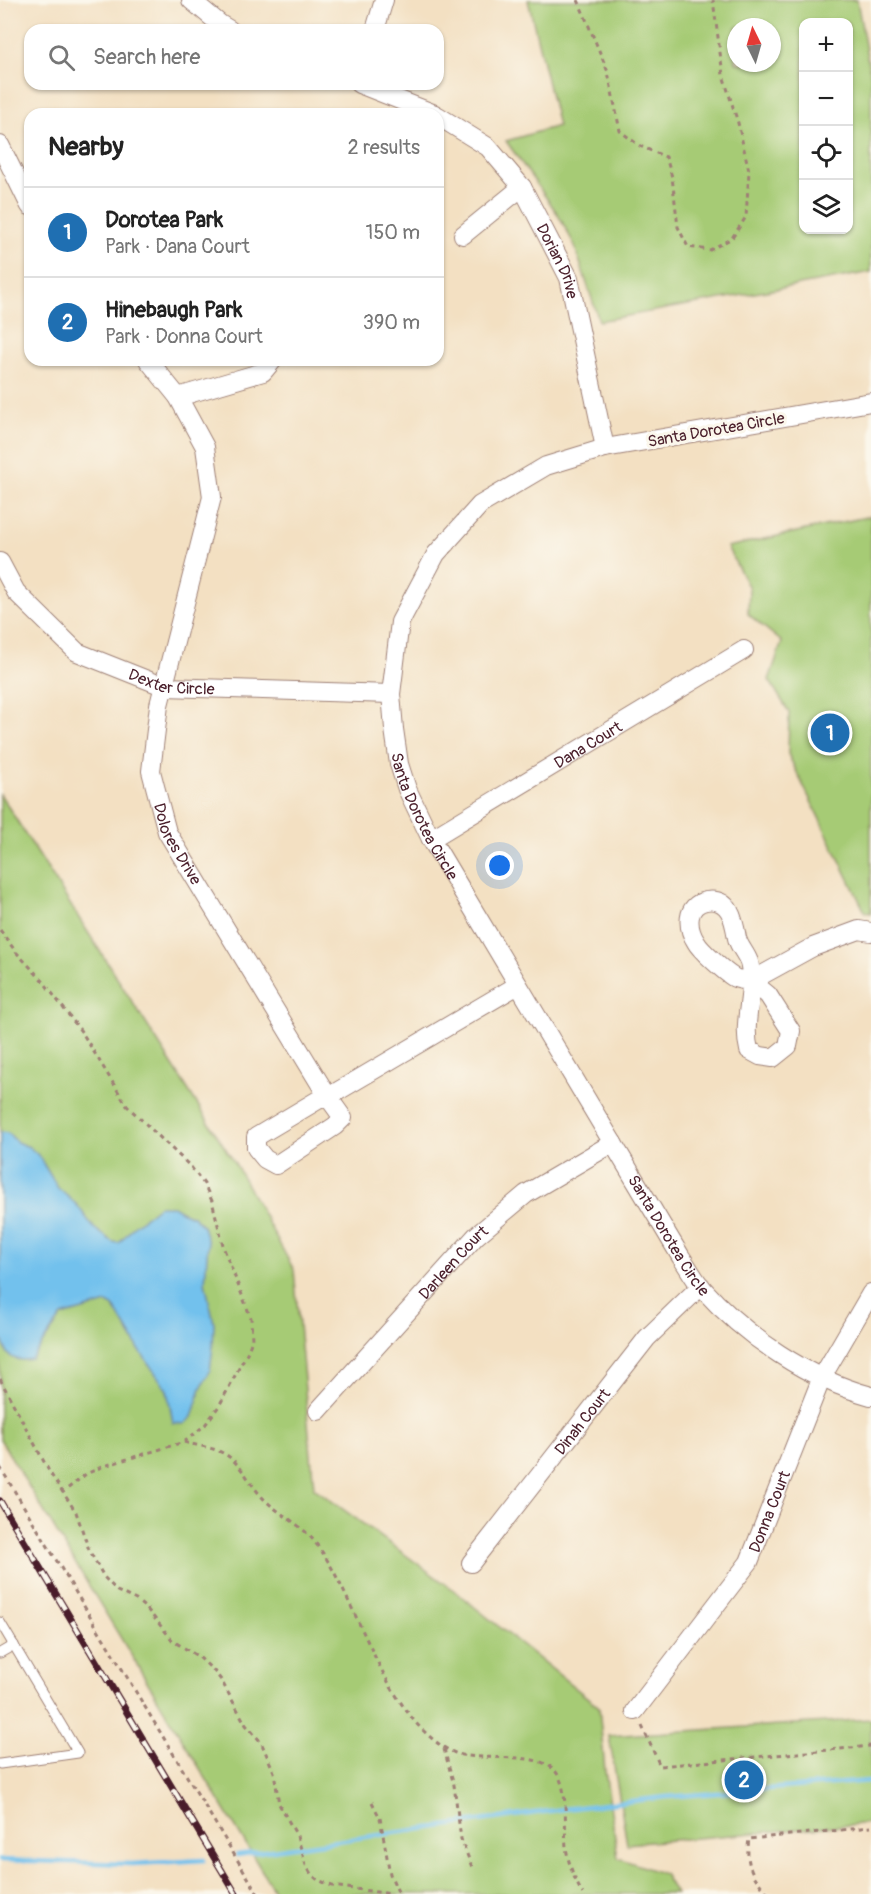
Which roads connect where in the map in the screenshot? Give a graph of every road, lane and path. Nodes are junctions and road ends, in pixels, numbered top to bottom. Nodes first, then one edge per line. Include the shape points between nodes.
1 (191, 0) edge
2 (384, 0) edge
3 (578, 0) edge
4 (713, 0) edge
5 (220, 24) edge
6 (377, 24) edge
7 (375, 90) edge
8 (419, 108) edge
9 (444, 120) edge
10 (0, 145) edge
11 (522, 187) junction
12 (24, 194) edge
13 (463, 236) dead end
14 (153, 366) edge
15 (268, 366) edge
16 (178, 397) junction
17 (871, 402) edge
18 (605, 448) junction
19 (0, 562) edge
20 (744, 650) dead end
21 (165, 687) junction
22 (391, 694) junction
23 (431, 838) junction
24 (0, 930) edge
25 (871, 932) edge
26 (751, 981) dead end
27 (518, 985) junction
28 (328, 1097) junction
29 (613, 1143) junction
30 (700, 1286) junction
31 (871, 1293) edge
32 (822, 1377) junction
33 (0, 1379) edge
34 (871, 1396) edge
35 (318, 1411) dead end
36 (184, 1442) junction
37 (0, 1467) edge
38 (62, 1492) junction
39 (471, 1563) dead end
40 (0, 1622) edge
41 (14, 1645) junction
42 (0, 1653) edge
43 (635, 1711) joint
44 (871, 1746) edge
45 (444, 1748) junction
46 (0, 1764) edge
47 (372, 1802) dead end
48 (871, 1827) edge
49 (472, 1867) dead end
50 (258, 1894) edge
51 (392, 1894) edge
52 (399, 1894) edge
53 (583, 1894) edge
54 (768, 1894) edge

1 - 5 street
2 - 6 street
3 - 4 path via 608,72 620,131 640,146 666,157 678,227 688,247 710,250 732,238 746,217 749,171 723,75
7 - 8 street, Dorian Drive
9 - 11 street, Dorian Drive via 488,147
10 - 12 street
11 - 13 street
11 - 18 street, Dorian Drive via 569,279
14 - 16 street, Dolores Drive
15 - 16 street via 263,372
16 - 21 street, Dolores Drive via 205,447 212,497
17 - 18 street, Santa Dorotea Circle
18 - 22 street, Santa Dorotea Circle via 546,466 480,505 436,554 400,622
19 - 21 street, Dexter Circle via 16,592 77,652
20 - 23 street, Dana Court
21 - 22 street, Dexter Circle
21 - 28 street, Dolores Drive via 151,771 167,832
22 - 23 street, Santa Dorotea Circle via 399,764
23 - 27 street, Santa Dorotea Circle
24 - 36 path via 83,1034 128,1106 191,1167 212,1201 224,1249 251,1318 252,1340 213,1417
25 - 26 street via 858,930 813,947
27 - 28 street
27 - 29 street, Santa Dorotea Circle
28 - 28 street, Dolores Drive via 256,1137 256,1148 265,1159 276,1165 335,1126 343,1118
29 - 30 street, Santa Dorotea Circle
29 - 35 street, Darleen Court via 526,1194 476,1236
30 - 32 street, Santa Dorotea Circle via 764,1344
30 - 39 street, Dinah Court via 647,1338
31 - 32 street, Donna Court
32 - 34 street, Santa Dorotea Circle
32 - 43 street, Donna Court via 749,1562
33 - 38 path
36 - 38 path via 104,1466
36 - 45 path via 225,1454 277,1512 315,1541 396,1693 423,1730
37 - 50 path
38 - 51 path via 76,1512 91,1557 104,1577 117,1591 147,1609 173,1641 199,1658 221,1680 265,1751 274,1772 279,1804 297,1836 311,1874 333,1886
40 - 41 lane
41 - 42 lane
41 - 46 lane via 78,1752
43 - 44 path via 660,1766
45 - 49 path via 454,1785 461,1839
45 - 53 path via 467,1756 540,1761 557,1773 567,1850
47 - 52 path via 380,1818 390,1874
48 - 54 path via 749,1839 747,1856 753,1876

